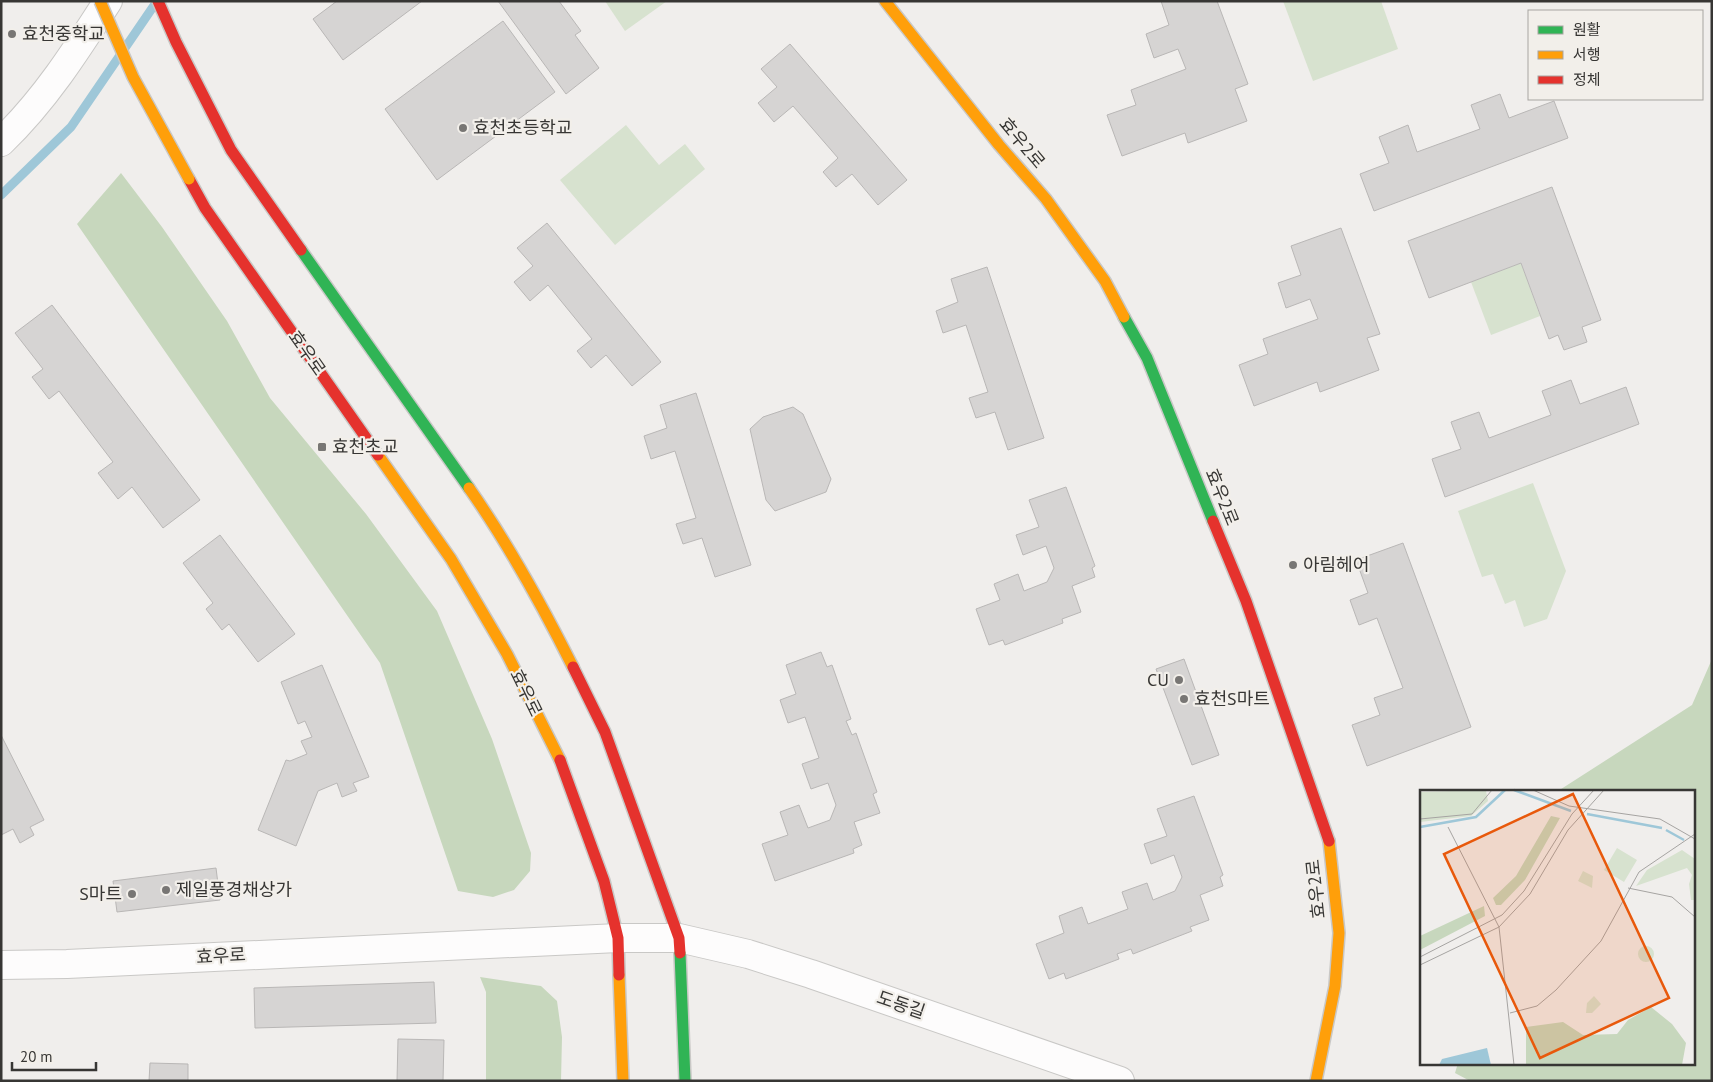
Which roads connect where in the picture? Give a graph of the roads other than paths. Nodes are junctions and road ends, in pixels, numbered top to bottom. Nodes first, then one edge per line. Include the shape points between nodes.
1 (100, 1) edge
2 (108, 1) edge
3 (158, 1) edge
4 (885, 1) edge
5 (1, 142) edge
6 (618, 938) junction
7 (679, 938) junction
8 (1, 965) edge
9 (623, 1081) edge
10 (685, 1081) edge
11 (1120, 1081) edge
12 (1316, 1081) edge

1 - 6 main road, 효우로, bridge via 133,77 205,208 451,559 507,654 562,767 604,881
2 - 5 street via 64,68 23,121
3 - 7 main road via 231,150 494,524 549,620 605,732
4 - 12 main road, 효우2로 via 1046,199 1105,281 1147,358 1246,601 1328,841 1338,909 1335,986
6 - 7 street, 도동길
6 - 8 street, 효우로
6 - 9 main road
7 - 10 main road
7 - 11 street, 도동길 via 748,954 811,974

